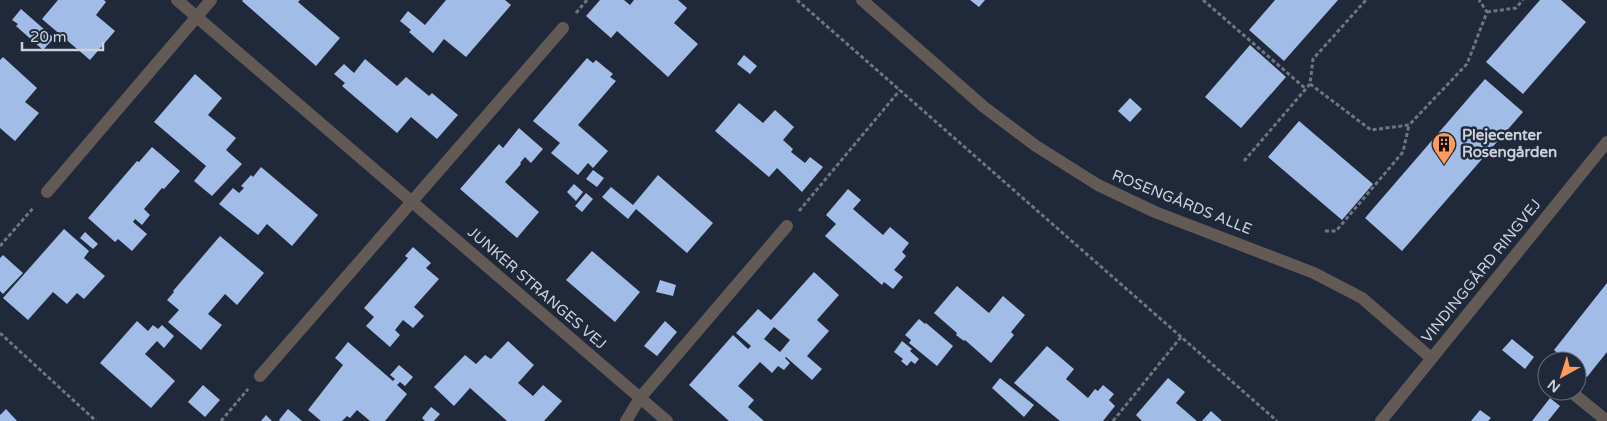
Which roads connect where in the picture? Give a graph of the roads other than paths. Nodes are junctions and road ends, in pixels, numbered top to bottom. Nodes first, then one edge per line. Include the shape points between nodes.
1 (178, 0) edge
2 (212, 0) edge
3 (862, 0) edge
4 (197, 17) junction
5 (563, 28) dead end
6 (1607, 142) edge
7 (46, 192) road end
8 (412, 202) junction
9 (787, 226) road end
10 (1431, 358) junction
11 (260, 376) road end
12 (640, 398) junction
13 (1582, 401) edge
14 (626, 421) edge
15 (668, 421) edge
16 (1382, 421) edge
17 (1607, 421) edge

1 - 4 street, JUNKER STRANGES VEJ
2 - 4 street
3 - 10 street, ROSENGÅRDS ALLE via 984,107 1083,176 1155,212 1314,272 1362,298
4 - 7 street
4 - 8 street, JUNKER STRANGES VEJ
5 - 8 street
6 - 10 street, VINDINGGÅRD RINGVEJ
8 - 11 street
8 - 12 street, JUNKER STRANGES VEJ
9 - 12 street
10 - 16 street, VINDINGGÅRD RINGVEJ
12 - 14 street
12 - 15 street, JUNKER STRANGES VEJ
13 - 17 street

